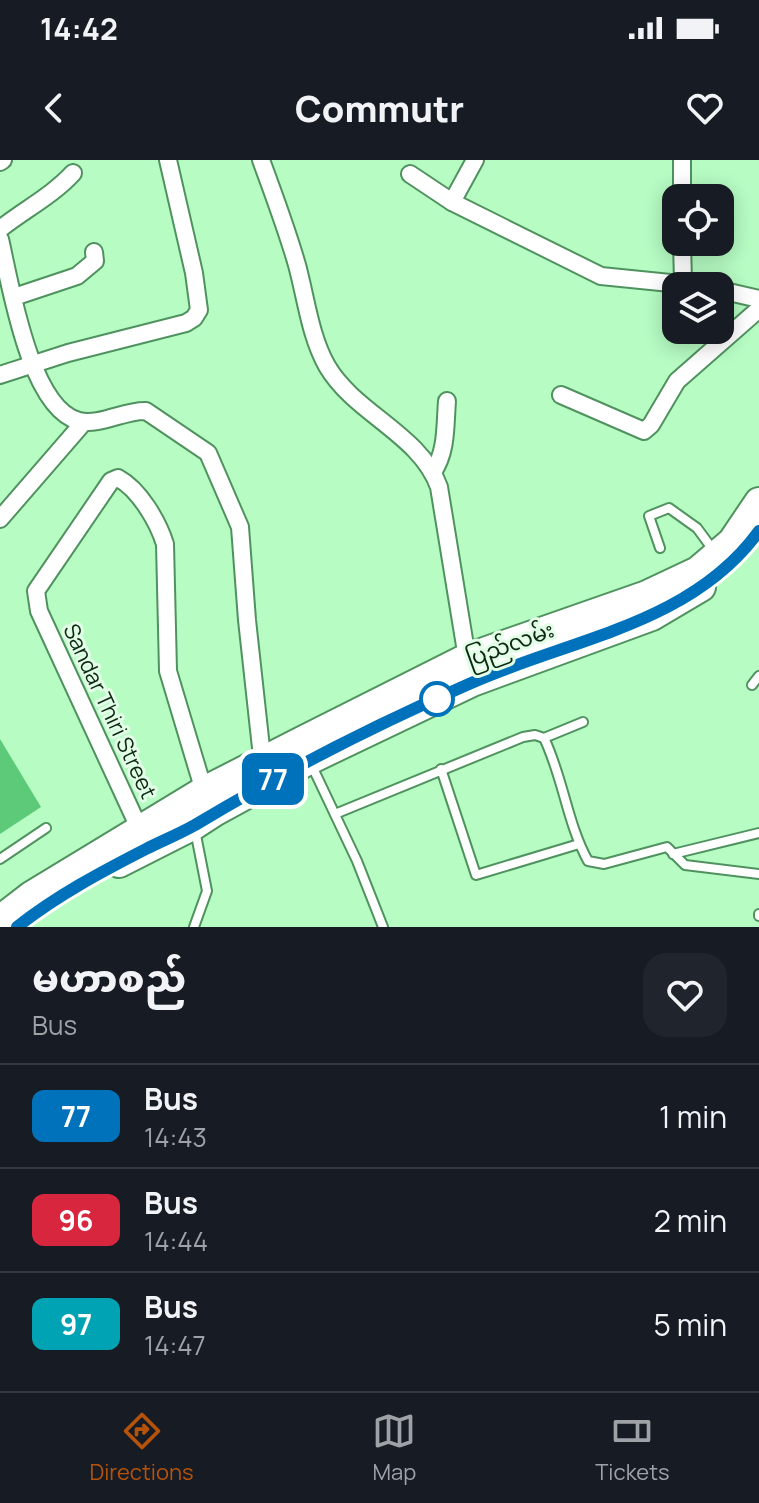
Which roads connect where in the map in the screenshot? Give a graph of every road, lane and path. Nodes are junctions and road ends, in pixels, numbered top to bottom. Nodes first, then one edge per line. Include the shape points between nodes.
1 (168, 160) edge
2 (261, 160) edge
3 (475, 160) edge
4 (682, 160) edge
5 (73, 173) dead end
6 (410, 174) dead end
7 (682, 184) edge
8 (452, 202) junction
9 (0, 229) edge
10 (0, 239) edge
11 (94, 252) dead end
12 (5, 281) edge
13 (662, 282) edge
14 (734, 293) edge
15 (14, 297) junction
16 (759, 299) edge
17 (759, 309) edge
18 (32, 365) junction
19 (0, 375) edge
20 (561, 395) dead end
21 (447, 401) dead end
22 (84, 422) junction
23 (433, 472) junction
24 (759, 502) edge
25 (0, 519) edge
26 (759, 531) edge
27 (660, 548) dead end
28 (718, 556) junction
29 (470, 670) junction
30 (759, 676) edge
31 (752, 685) dead end
32 (583, 722) dead end
33 (544, 738) junction
34 (309, 760) junction
35 (441, 769) junction
36 (265, 772) junction
37 (204, 791) junction
38 (335, 814) junction
39 (194, 825) junction
40 (46, 828) dead end
41 (140, 830) junction
42 (759, 833) edge
43 (579, 844) junction
44 (673, 854) junction
45 (0, 859) edge
46 (759, 874) edge
47 (0, 920) edge
48 (17, 927) edge
49 (194, 927) edge
50 (383, 927) edge

1 - 18 street via 194,273 199,310 194,318
2 - 23 street via 326,364 346,392
3 - 8 street
4 - 7 street
5 - 9 street
6 - 8 street
8 - 13 street via 601,276
10 - 12 street
11 - 15 street via 95,261 77,276
12 - 15 street
14 - 16 street
15 - 18 street
17 - 20 street via 677,381 644,431
18 - 19 street
18 - 22 street via 52,402 68,418
21 - 23 street via 444,446
22 - 25 street
22 - 36 street via 146,411 208,453 240,527
23 - 29 street
24 - 28 highway, ပြည်လမ်း
26 - 29 highway, ပြည်လမ်း via 727,569 652,616
27 - 28 lane via 649,516 669,508 697,528
28 - 29 highway, ပြည်လမ်း via 647,595
29 - 34 highway, ပြည်လမ်း
29 - 36 highway, ပြည်လမ်း
30 - 31 lane
32 - 33 lane
33 - 35 lane via 523,737
33 - 43 lane
34 - 36 highway, ပြည်လမ်း
34 - 38 lane
35 - 38 lane
35 - 43 lane via 476,875
36 - 37 highway, ပြည်လမ်း
36 - 39 highway, ပြည်လမ်း
37 - 41 highway, ပြည်လမ်း
37 - 41 street, Sandar Thiri Street via 168,671 165,544 159,526 118,478 36,591 39,611
38 - 50 lane
39 - 48 highway, ပြည်လမ်း via 100,873
39 - 49 lane via 207,891
40 - 45 lane
41 - 47 highway, ပြည်လမ်း
42 - 44 lane
43 - 44 lane via 588,861 604,864 667,847
44 - 46 lane via 685,865

